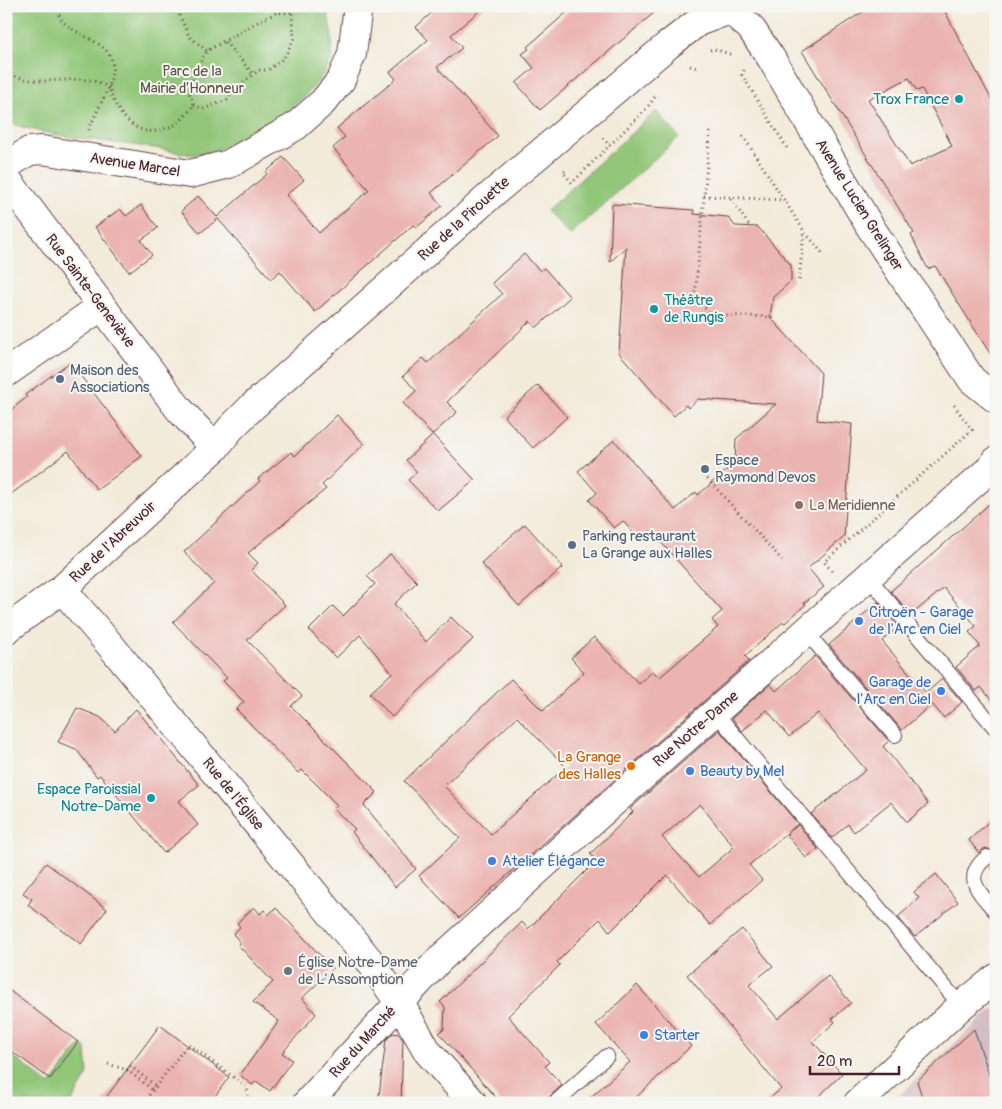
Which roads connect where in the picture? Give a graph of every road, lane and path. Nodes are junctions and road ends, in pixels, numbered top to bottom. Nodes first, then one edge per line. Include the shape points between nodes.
1 (54, 6) edge
2 (175, 6) edge
3 (298, 6) edge
4 (358, 6) edge
5 (730, 8) edge
6 (292, 12) junction
7 (225, 42) junction
8 (207, 51) junction
9 (705, 52) dead end
10 (739, 59) dead end
11 (6, 72) edge
12 (253, 74) junction
13 (109, 87) junction
14 (659, 92) dead end
15 (194, 105) junction
16 (710, 132) dead end
17 (743, 136) dead end
18 (602, 137) dead end
19 (88, 139) dead end
20 (610, 146) junction
21 (6, 166) edge
22 (564, 172) dead end
23 (6, 178) edge
24 (704, 196) junction
25 (730, 199) junction
26 (784, 200) junction
27 (750, 227) dead end
28 (804, 231) junction
29 (824, 255) dead end
30 (799, 280) dead end
31 (102, 306) junction
32 (775, 317) dead end
33 (6, 373) edge
34 (996, 399) edge
35 (972, 430) dead end
36 (214, 448) junction
37 (996, 461) edge
38 (704, 475) dead end
39 (782, 560) dead end
40 (860, 585) junction
41 (62, 589) junction
42 (6, 630) edge
43 (806, 632) junction
44 (715, 712) junction
45 (996, 729) edge
46 (895, 734) dead end
47 (987, 857) dead end
48 (996, 912) edge
49 (996, 978) edge
50 (399, 1002) junction
51 (961, 1006) junction
52 (607, 1056) dead end
53 (108, 1064) dead end
54 (127, 1070) junction
55 (156, 1086) junction
56 (153, 1090) junction
57 (242, 1101) edge
58 (143, 1103) edge
59 (248, 1103) edge
60 (307, 1103) edge
61 (474, 1103) edge
62 (555, 1103) edge
63 (858, 1103) edge

1 - 13 path via 62,20 111,56 113,70
2 - 8 path via 189,36
3 - 6 path
4 - 21 street, Avenue Marcel via 352,54 341,80 323,102 296,126 229,164 190,174 42,150 29,151
5 - 34 street, Avenue Lucien Grelinger via 750,27 869,225 972,380
5 - 36 street, Rue de la Pirouette via 698,22 578,119 252,407
6 - 7 path via 277,13
6 - 12 path via 294,39 284,58 268,70
7 - 8 path
7 - 12 path
8 - 15 path via 194,73 190,94
9 - 10 path via 714,49
11 - 13 path via 28,81 92,80
12 - 15 path via 234,89 227,100 203,109
13 - 15 path via 119,113 139,129 149,132 176,124
13 - 19 path
14 - 20 path
16 - 24 path
17 - 26 path
18 - 20 path
20 - 22 path via 572,182
23 - 31 street, Rue Sainte-Geneviève
24 - 25 path
24 - 32 path via 695,296 711,315
25 - 26 path
25 - 27 path
26 - 28 path
28 - 29 path
28 - 30 path
31 - 33 street
31 - 36 street, Rue Sainte-Geneviève via 179,409
35 - 40 path via 824,562
36 - 41 street, Rue de l'Abreuvoir
37 - 40 street, Rue Notre-Dame
38 - 39 path
40 - 43 street, Rue Notre-Dame
40 - 45 lane
41 - 42 street, Rue de l'Abreuvoir
41 - 50 street, Rue de l'Église via 365,956
43 - 44 street, Rue Notre-Dame
43 - 46 lane
44 - 50 street, Rue Notre-Dame via 439,960
44 - 51 lane
47 - 48 lane via 978,866 974,882 976,889
49 - 51 street
50 - 60 street, Rue du Marché
50 - 61 street, Rue de l'Église via 428,1052
51 - 63 street
52 - 62 lane
53 - 54 path
54 - 55 path via 130,1066
54 - 56 path
55 - 56 path
55 - 57 path via 188,1044 247,1087 248,1094
56 - 58 path
57 - 59 path

